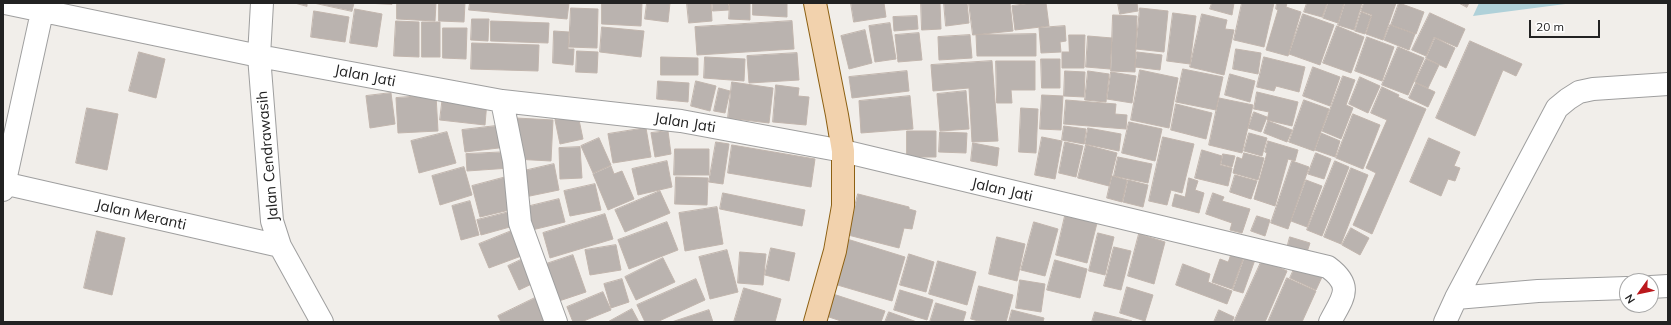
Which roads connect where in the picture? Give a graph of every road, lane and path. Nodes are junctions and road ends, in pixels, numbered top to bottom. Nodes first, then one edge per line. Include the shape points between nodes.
1 (5, 3) edge
2 (262, 3) edge
3 (815, 3) edge
4 (43, 7) edge
5 (260, 56) junction
6 (1668, 84) edge
7 (502, 101) junction
8 (843, 151) junction
9 (3, 186) edge
10 (280, 246) junction
11 (1619, 288) edge
12 (1456, 298) junction
13 (322, 322) edge
14 (556, 322) edge
15 (815, 322) edge
16 (1330, 322) edge
17 (1445, 322) edge

1 - 4 street, Jalan Jati
2 - 5 street, Jalan Cendrawasih
3 - 8 main road
4 - 5 street, Jalan Jati
4 - 9 street
5 - 7 street, Jalan Jati
5 - 10 street, Jalan Cendrawasih via 272,221
6 - 12 street via 1579,92 1557,108
7 - 8 street, Jalan Jati via 681,121
7 - 14 street via 514,161 520,223
8 - 15 main road via 843,206 835,251
8 - 16 street, Jalan Jati via 1328,267 1344,284 1344,293
9 - 10 street, Jalan Meranti
10 - 13 street, Jalan Cendrawasih
11 - 12 street via 1538,291
12 - 17 street

